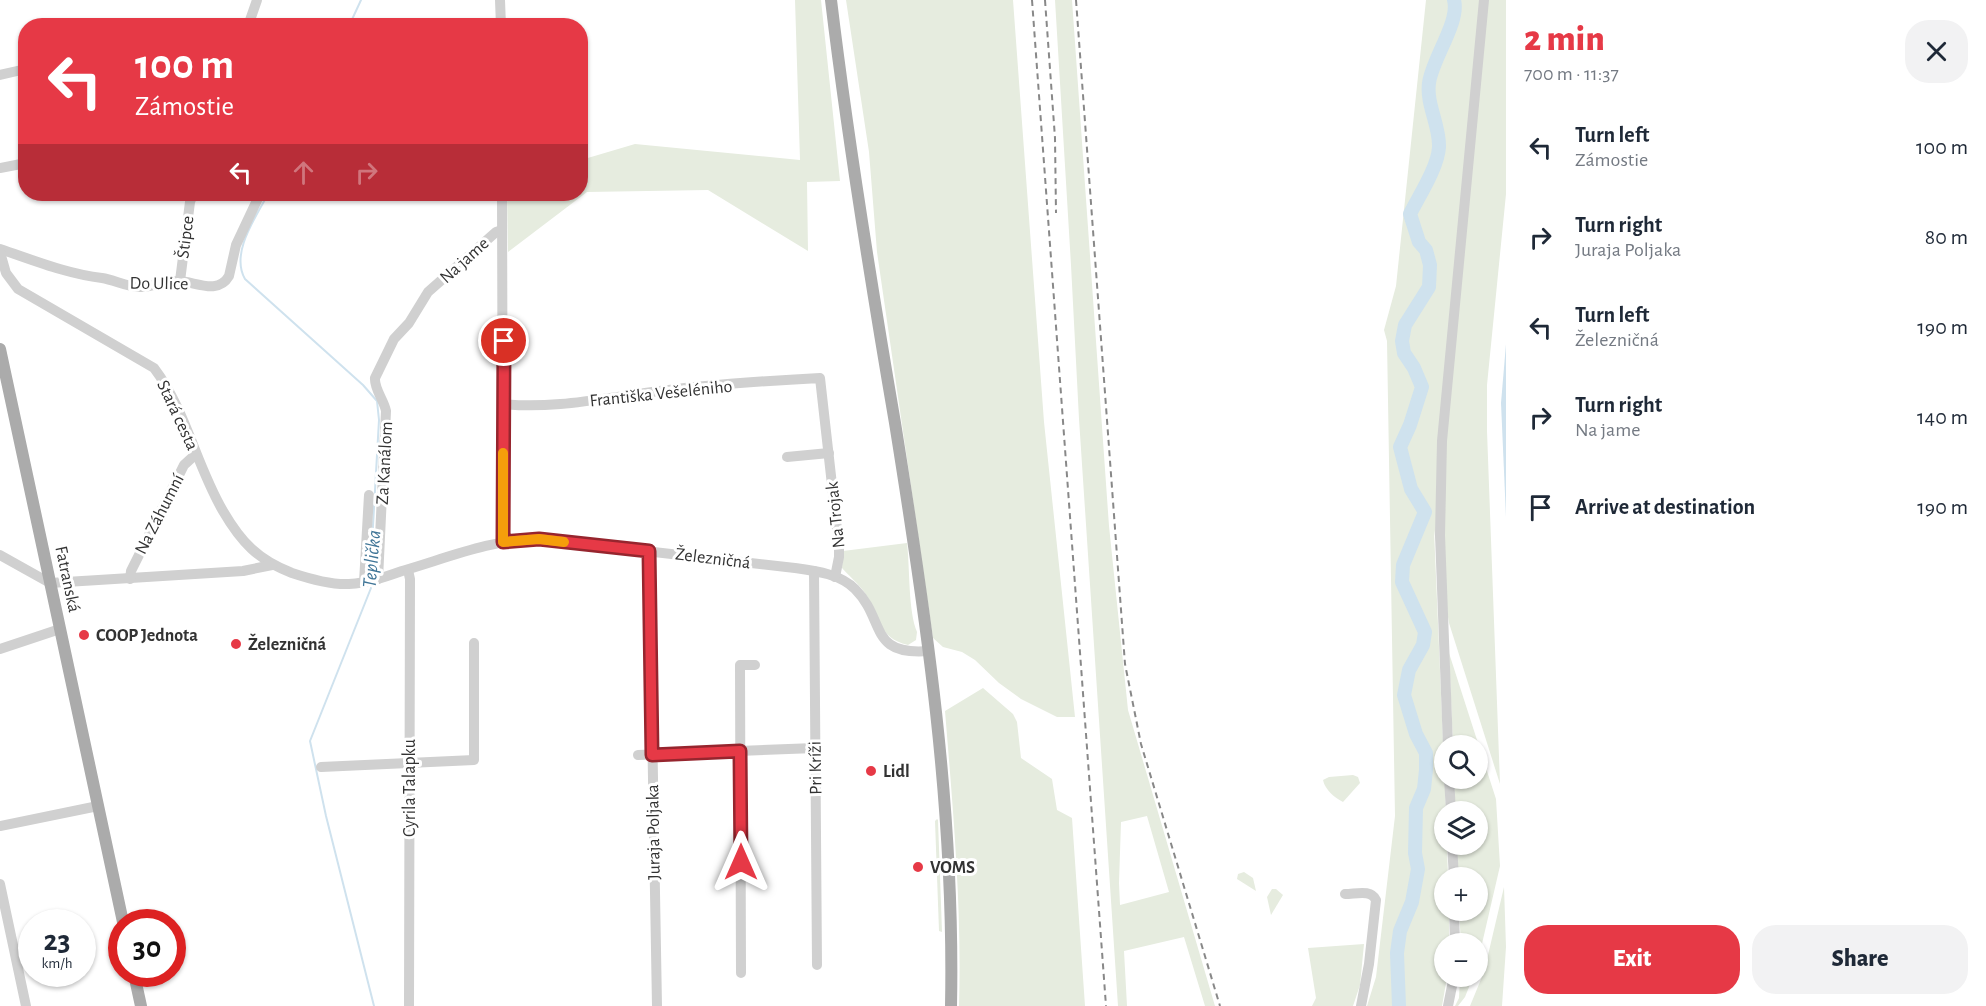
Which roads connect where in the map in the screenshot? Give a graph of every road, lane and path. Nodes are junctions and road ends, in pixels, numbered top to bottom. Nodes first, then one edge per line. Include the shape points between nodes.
1 (257, 0) edge
2 (500, 0) edge
3 (831, 0) edge
4 (1484, 0) edge
5 (251, 18) edge
6 (501, 18) edge
7 (18, 71) edge
8 (0, 75) edge
9 (18, 165) edge
10 (0, 168) edge
11 (190, 201) edge
12 (257, 201) edge
13 (502, 201) edge
14 (502, 230) junction
15 (0, 250) edge
16 (180, 281) junction
17 (428, 292) joint
18 (0, 349) edge
19 (820, 378) joint
20 (503, 404) junction
21 (196, 453) junction
22 (829, 453) junction
23 (787, 458) dead end
24 (369, 495) dead end
25 (503, 542) junction
26 (649, 551) junction
27 (0, 555) edge
28 (272, 565) junction
29 (408, 570) junction
30 (814, 571) junction
31 (835, 576) junction
32 (130, 579) junction
33 (371, 580) junction
34 (50, 584) junction
35 (60, 629) junction
36 (474, 643) dead end
37 (0, 649) edge
38 (929, 651) junction
39 (755, 665) dead end
40 (1448, 735) edge
41 (815, 748) junction
42 (740, 751) junction
43 (638, 755) dead end
44 (652, 755) junction
45 (409, 763) junction
46 (321, 767) dead end
47 (98, 807) junction
48 (0, 826) edge
49 (0, 884) edge
50 (1345, 894) dead end
51 (120, 909) edge
52 (817, 965) dead end
53 (741, 973) dead end
54 (137, 987) edge
55 (1452, 987) edge
56 (26, 1006) edge
57 (141, 1006) edge
58 (409, 1006) edge
59 (657, 1006) edge
60 (951, 1006) edge
61 (1361, 1006) edge
62 (1448, 1006) edge

1 - 5 street
2 - 6 street
3 - 38 main road
4 - 40 street via 1442,441 1440,534
7 - 8 street
9 - 10 street
11 - 16 street, Štipce
12 - 16 street, Do Ulice via 236,245 226,281 211,287
13 - 14 street, Na jame
14 - 17 street, Na jame
14 - 20 street, Na jame
15 - 16 street, Do Ulice via 123,284 142,287
15 - 21 street, Stará cesta via 6,273 18,289 154,368 167,385
17 - 33 street, Za Kanálom via 409,324 394,339 375,378 386,411
18 - 34 main road, Fatranská
19 - 20 street, Františka Vešeléniho via 567,403
19 - 22 street, Na Trojak
20 - 25 street, Na jame
21 - 28 street, Stará cesta via 222,510 252,550
21 - 32 street, Na Záhumní via 184,465
22 - 23 street
22 - 31 street, Na Trojak via 839,547
24 - 33 street
25 - 26 street, Železničná via 539,539
25 - 29 street, Železničná
26 - 30 street, Železničná
26 - 44 street, Juraja Poljaka
27 - 34 street
28 - 32 street via 243,571
28 - 33 street, Železničná via 330,583
29 - 33 street, Železničná
29 - 45 street, Cyrila Talapku
30 - 31 street, Železničná
30 - 41 street, Pri Kríži
31 - 38 street, Železničná via 862,597 888,643 905,651
32 - 34 street
34 - 35 main road, Fatranská
35 - 37 street
35 - 47 main road, Fatranská
36 - 45 street via 474,760
38 - 60 main road via 941,754
39 - 42 street via 740,665
41 - 42 street
41 - 52 street, Pri Kríži
42 - 44 street
42 - 53 street
43 - 44 street
44 - 59 street, Juraja Poljaka
45 - 46 street
45 - 58 street, Cyrila Talapku
47 - 48 street
47 - 51 main road, Fatranská
49 - 56 street
50 - 61 street via 1369,893 1377,900
54 - 57 main road
55 - 62 street

